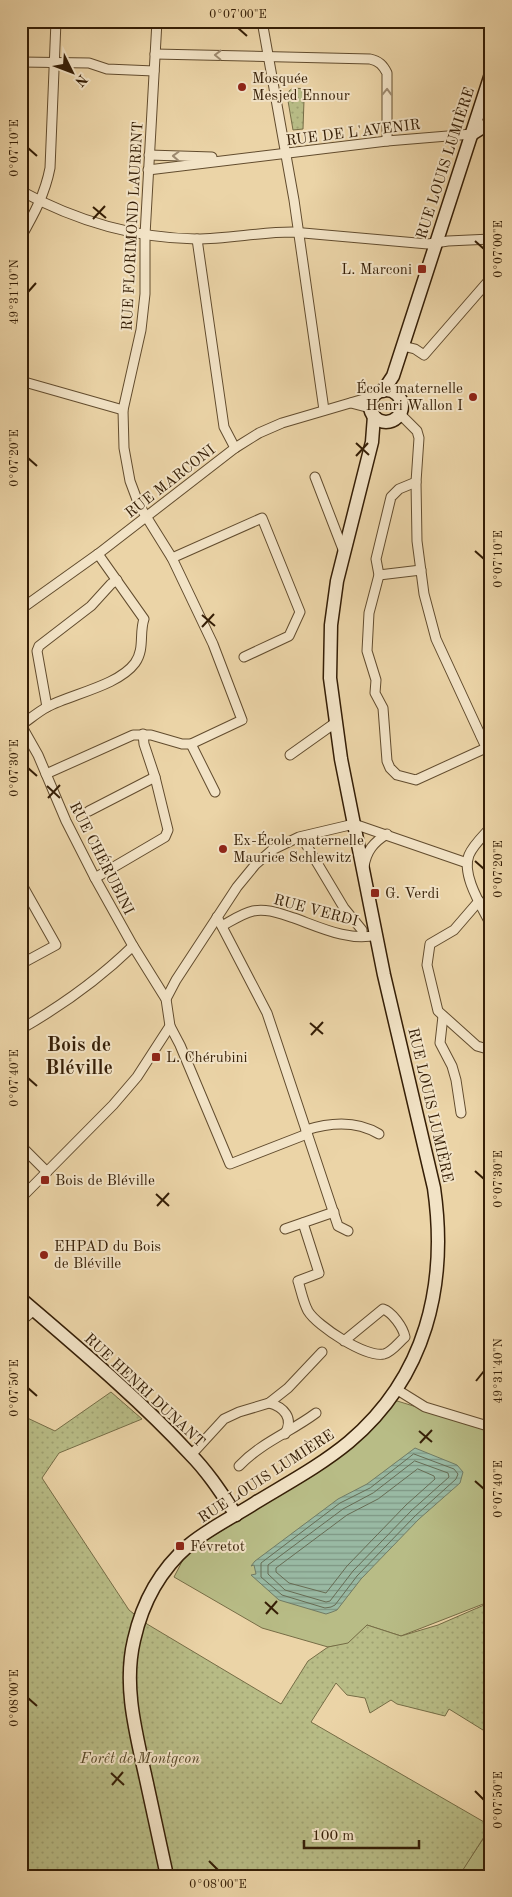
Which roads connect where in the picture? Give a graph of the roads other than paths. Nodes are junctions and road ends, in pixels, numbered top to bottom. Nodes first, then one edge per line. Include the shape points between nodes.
1 (56, 21) edge
2 (157, 21) edge
3 (262, 21) edge
4 (155, 54) junction
5 (267, 56) junction
6 (21, 62) edge
7 (55, 63) junction
8 (154, 71) junction
9 (491, 74) edge
10 (491, 122) edge
11 (472, 134) junction
12 (387, 140) junction
13 (284, 153) junction
14 (149, 155) junction
15 (237, 158) junction
16 (148, 170) junction
17 (21, 191) edge
18 (40, 202) junction
19 (297, 233) junction
20 (145, 235) junction
21 (21, 237) edge
22 (197, 239) junction
23 (491, 239) edge
24 (437, 243) junction
25 (491, 278) edge
26 (403, 346) junction
27 (21, 381) edge
28 (384, 393) junction
29 (351, 404) junction
30 (124, 410) junction
31 (324, 410) junction
32 (372, 412) junction
33 (400, 414) junction
34 (387, 422) junction
35 (372, 442) junction
36 (236, 448) junction
37 (315, 477) dead end
38 (416, 482) junction
39 (148, 516) junction
40 (344, 552) junction
41 (98, 554) junction
42 (172, 558) junction
43 (420, 570) junction
44 (379, 575) junction
45 (117, 580) junction
46 (21, 609) edge
47 (244, 657) dead end
48 (47, 707) junction
49 (335, 723) junction
50 (21, 725) edge
51 (491, 731) edge
52 (143, 734) junction
53 (481, 736) junction
54 (190, 744) junction
55 (486, 748) junction
56 (290, 754) dead end
57 (491, 758) edge
58 (46, 774) junction
59 (155, 777) junction
60 (215, 792) dead end
61 (89, 811) dead end
62 (354, 824) junction
63 (491, 827) edge
64 (387, 834) junction
65 (304, 841) dead end
66 (467, 863) junction
67 (364, 876) junction
68 (96, 878) junction
69 (21, 883) edge
70 (479, 901) junction
71 (217, 917) junction
72 (491, 925) edge
73 (222, 926) junction
74 (376, 935) junction
75 (362, 936) junction
76 (133, 946) junction
77 (21, 964) edge
78 (166, 999) junction
79 (443, 1016) junction
80 (170, 1026) junction
81 (21, 1029) edge
82 (491, 1050) edge
83 (461, 1113) dead end
84 (307, 1132) junction
85 (379, 1134) dead end
86 (21, 1146) edge
87 (47, 1172) junction
88 (21, 1198) edge
89 (334, 1212) junction
90 (303, 1223) junction
91 (285, 1229) dead end
92 (348, 1231) dead end
93 (21, 1299) edge
94 (34, 1310) junction
95 (21, 1321) edge
96 (344, 1342) junction
97 (322, 1352) dead end
98 (396, 1390) junction
99 (269, 1403) junction
100 (316, 1413) dead end
101 (491, 1427) edge
102 (285, 1434) junction
103 (191, 1455) junction
104 (238, 1466) dead end
105 (236, 1515) junction
106 (167, 1876) edge

1 - 7 street
2 - 4 street, RUE FLORIMOND LAURENT
3 - 5 street
5 -> 4 street
4 - 8 street, RUE FLORIMOND LAURENT
12 -> 5 street via 387,73 380,62 370,58
5 - 13 street
6 - 7 street
7 - 8 street via 88,63 107,69
7 - 18 street via 50,168
8 - 14 street, RUE FLORIMOND LAURENT
9 - 11 main road, RUE LOUIS LUMIÈRE
10 - 11 main road
11 - 12 street, RUE DE L'AVENIR
11 - 24 main road, RUE LOUIS LUMIÈRE
12 - 13 street, RUE DE L'AVENIR
13 - 15 street, RUE DE L'AVENIR
13 - 19 street
15 -> 14 street, RUE DE L'AVENIR
14 - 16 street, RUE FLORIMOND LAURENT
15 - 16 street, RUE DE L'AVENIR
16 - 20 street, RUE FLORIMOND LAURENT
17 - 18 street
18 - 20 street via 90,223
18 - 21 street
19 - 22 street
19 - 24 street
19 - 31 street
20 - 22 street
20 - 30 street, RUE FLORIMOND LAURENT via 141,330
22 - 36 street via 224,427
23 - 24 street
24 - 26 main road, RUE LOUIS LUMIÈRE
25 - 26 street via 424,355
26 - 28 main road, RUE LOUIS LUMIÈRE via 394,376
27 - 30 street
28 - 29 street, RUE MARCONI
28 - 32 main road via 372,399
28 - 33 main road via 401,402
29 - 31 street, RUE MARCONI
29 - 32 street, RUE MARCONI
30 - 39 street, RUE FLORIMOND LAURENT via 124,448 130,481 139,504
31 - 36 street, RUE MARCONI via 282,423
32 - 34 main road via 380,421
32 - 35 main road, RUE LOUIS LUMIÈRE
33 - 34 main road
33 - 38 street via 417,431
34 - 35 main road, RUE LOUIS LUMIÈRE
35 - 40 main road, RUE LOUIS LUMIÈRE
36 - 39 street, RUE MARCONI
37 - 40 street
38 - 43 street
38 - 44 street via 398,489 391,497 376,560
39 - 41 street, RUE MARCONI
39 - 42 street, RUE FLORIMOND LAURENT
40 - 49 main road, RUE LOUIS LUMIÈRE via 334,598 329,653
41 - 45 street
41 - 46 street, RUE MARCONI
42 - 47 street via 262,518 300,612 289,636
42 - 54 street, RUE FLORIMOND LAURENT via 213,644 242,720
43 - 44 street
43 - 53 street via 436,639
44 - 55 street via 369,613 367,651 376,680 375,693 383,708 390,768 397,775 416,780
45 - 48 street via 91,606 39,646 37,651
45 - 48 street via 144,619 136,662 124,673 101,685
48 - 50 street
49 - 56 street
49 - 62 main road, RUE LOUIS LUMIÈRE
50 - 58 street, RUE CHÉRUBINI
51 - 53 street
52 - 54 street
52 - 58 street via 133,735
52 - 59 street
53 - 55 street
54 - 60 street
55 - 57 street
58 - 68 street, RUE CHÉRUBINI
59 - 61 street
59 - 68 street via 168,830 165,837
62 - 64 street
62 - 67 main road, RUE LOUIS LUMIÈRE
62 - 71 street via 299,837 272,850 255,865
63 - 66 street
64 - 66 street
64 - 67 street via 368,852
65 - 75 street via 344,908 362,930
66 - 70 street via 468,875
67 - 74 main road, RUE LOUIS LUMIÈRE
68 - 76 street, RUE CHÉRUBINI
69 - 77 street via 56,945
70 - 72 street
70 - 79 street via 454,930 430,944 427,965 438,1012
71 - 73 street
71 - 78 street
73 - 75 street, RUE VERDI via 253,911 273,911 321,928
73 - 84 street via 267,1013
74 - 75 street, RUE VERDI
74 - 98 main road, RUE LOUIS LUMIÈRE via 434,1188 438,1218 438,1266 430,1312 415,1356
76 - 78 street, RUE CHÉRUBINI
76 - 81 street via 79,993
78 - 80 street
79 - 82 street via 477,1046
79 - 83 street via 440,1043 452,1066
80 - 84 street via 230,1164
80 - 87 street via 137,1077
84 - 85 street via 321,1125 339,1123 362,1126
84 - 89 street
86 - 87 street
87 - 88 street
89 - 90 street
89 - 92 street via 338,1226
90 - 91 street
90 - 96 street via 319,1273 298,1281 305,1303 314,1318
93 - 94 main road, RUE HENRI DUNANT
94 - 95 street
94 - 103 main road, RUE HENRI DUNANT
96 - 96 street via 378,1354 386,1353 405,1337 389,1311 383,1309
97 - 99 street
98 - 101 street via 425,1407
98 - 105 main road, RUE LOUIS LUMIÈRE via 348,1443
99 - 102 street via 280,1407 287,1415 289,1421
99 - 103 street via 224,1419
100 - 102 street
102 - 104 street via 252,1452
103 - 105 main road, RUE HENRI DUNANT
105 - 106 main road, RUE LOUIS LUMIÈRE via 189,1546 167,1569 142,1611 133,1641 130,1698

